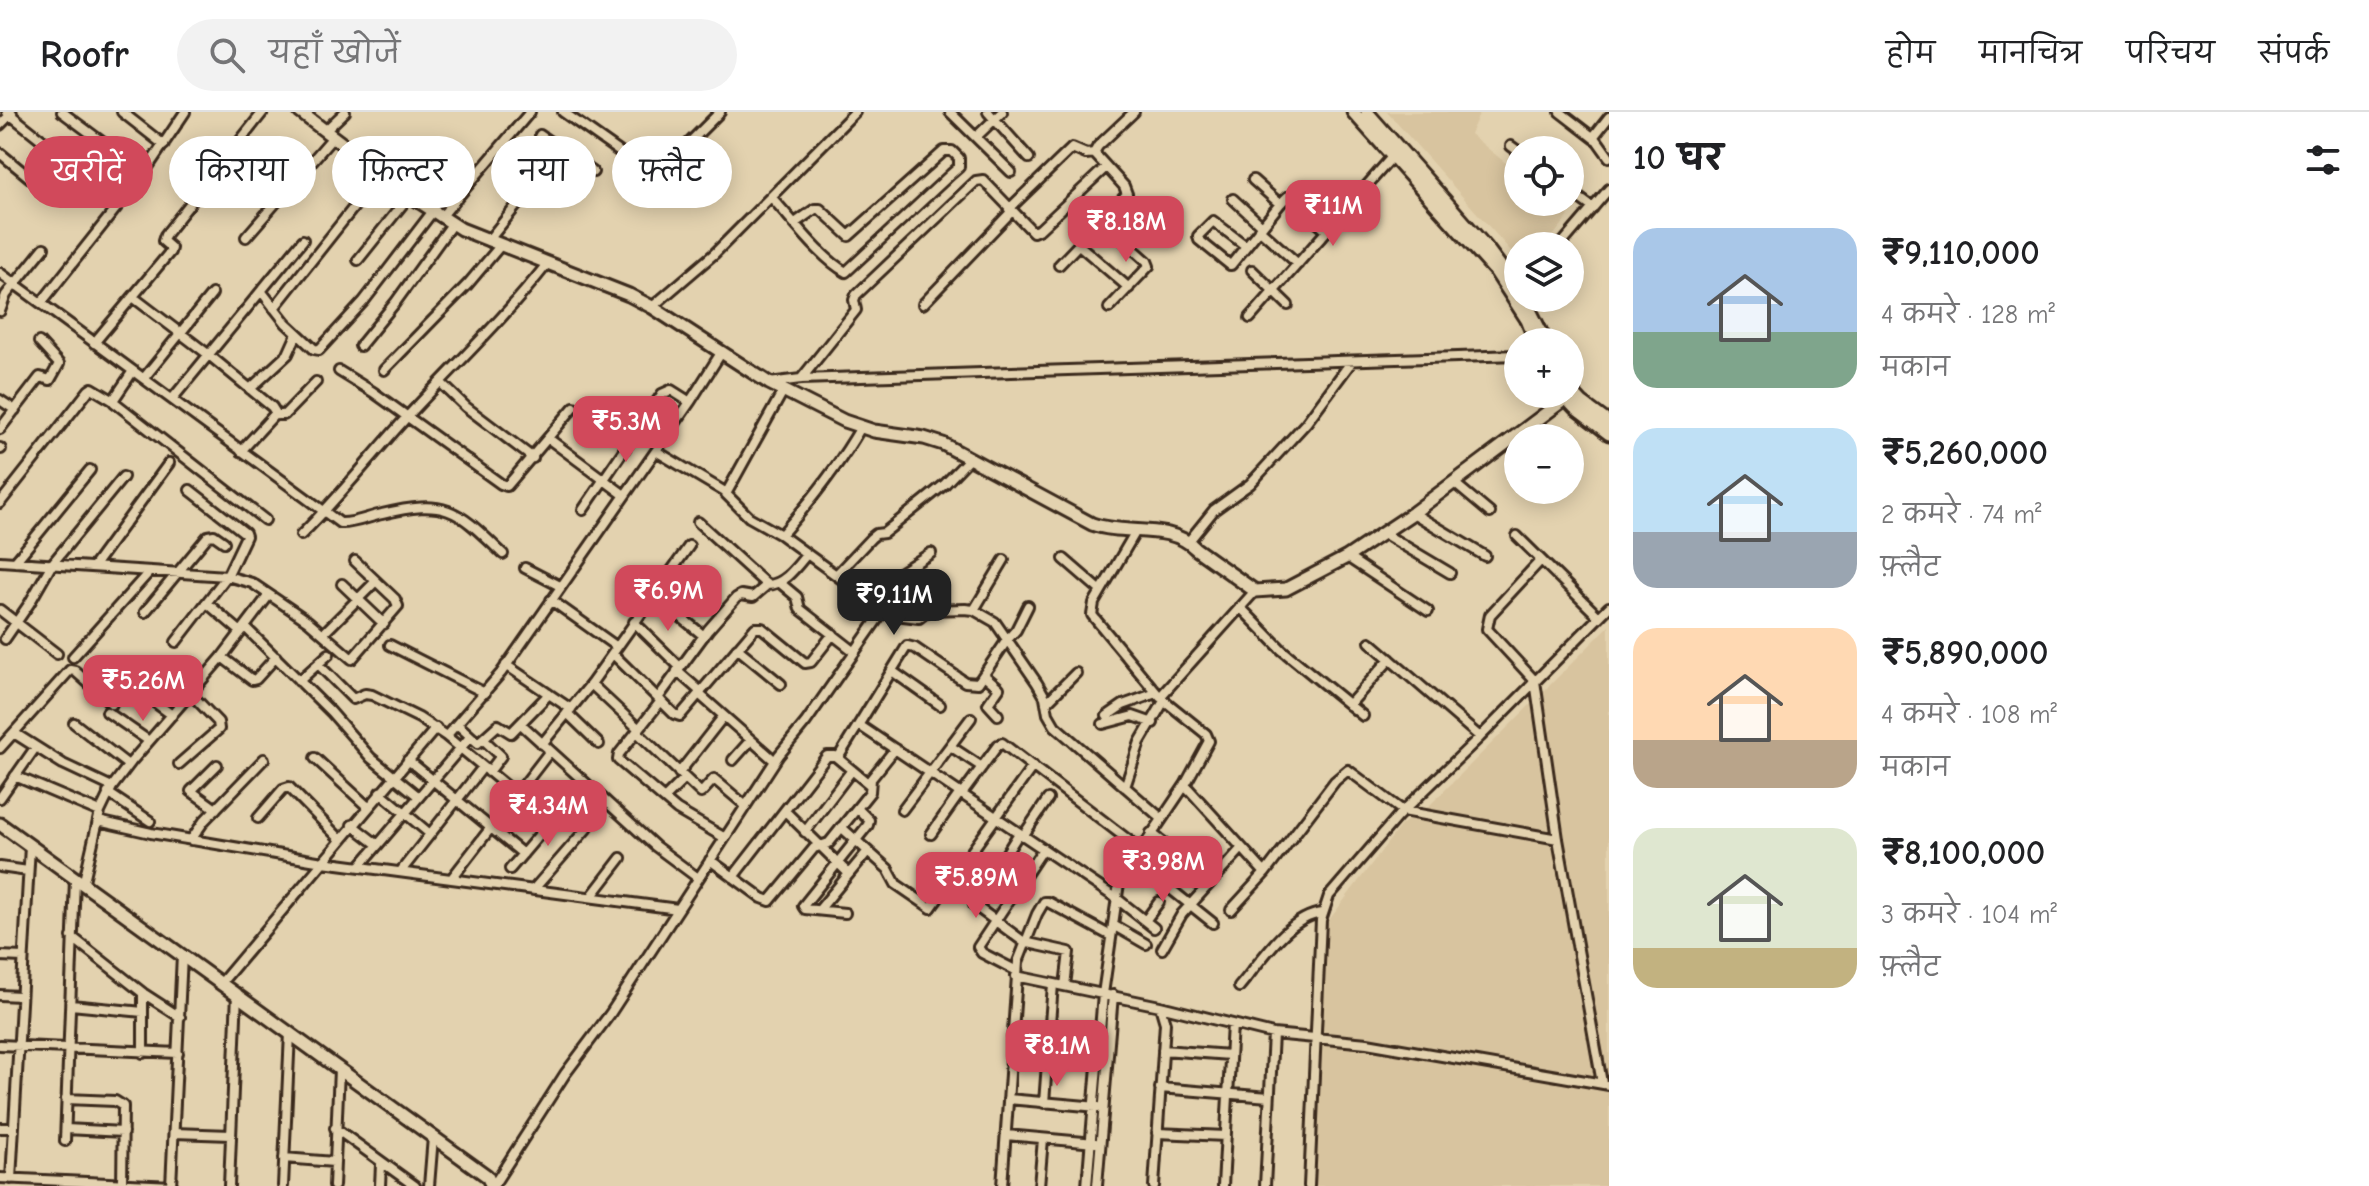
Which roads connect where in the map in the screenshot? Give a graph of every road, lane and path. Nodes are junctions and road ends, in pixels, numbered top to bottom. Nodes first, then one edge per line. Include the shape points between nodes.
1 (62, 112) edge
2 (122, 112) edge
3 (185, 112) edge
4 (263, 112) edge
5 (300, 112) edge
6 (345, 112) edge
7 (530, 112) edge
8 (563, 112) edge
9 (720, 112) edge
10 (855, 112) edge
11 (950, 112) edge
12 (1002, 112) edge
13 (1134, 112) edge
14 (1353, 112) edge
15 (1367, 112) edge
16 (1560, 112) edge
17 (10, 113) edge
18 (991, 116) edge
19 (1609, 117) edge
20 (0, 125) edge
21 (329, 134) junction
22 (38, 136) edge
23 (94, 136) edge
24 (332, 136) edge
25 (976, 137) junction
26 (1595, 139) junction
27 (164, 145) junction
28 (0, 153) edge
29 (1094, 153) junction
30 (1392, 157) junction
31 (1609, 157) edge
32 (1029, 158) dead end
33 (153, 160) edge
34 (1106, 167) junction
35 (1011, 172) dead end
36 (24, 173) edge
37 (1416, 176) junction
38 (1253, 180) dead end
39 (1609, 189) edge
40 (771, 197) junction
41 (1233, 199) dead end
42 (1584, 201) edge
43 (1280, 204) junction
44 (115, 208) edge
45 (353, 208) edge
46 (400, 208) edge
47 (428, 208) edge
48 (518, 208) edge
49 (1593, 208) junction
50 (1011, 210) junction
51 (442, 218) junction
52 (1102, 221) junction
53 (795, 223) junction
54 (1261, 228) junction
55 (1327, 231) junction
56 (1572, 232) edge
57 (246, 237) dead end
58 (303, 240) dead end
59 (494, 243) junction
60 (1079, 245) junction
61 (1246, 246) junction
62 (44, 248) dead end
63 (358, 260) dead end
64 (547, 264) junction
65 (1298, 264) junction
66 (1059, 265) dead end
67 (1252, 270) dead end
68 (1504, 271) edge
69 (0, 273) edge
70 (14, 284) junction
71 (1129, 288) junction
72 (262, 292) junction
73 (1273, 292) junction
74 (212, 294) dead end
75 (133, 297) junction
76 (41, 303) junction
77 (923, 304) dead end
78 (1, 305) edge
79 (1288, 305) dead end
80 (652, 307) junction
81 (274, 308) junction
82 (1109, 308) dead end
83 (1250, 318) dead end
84 (1530, 328) edge
85 (180, 332) junction
86 (297, 334) junction
87 (39, 342) dead end
88 (94, 343) junction
89 (360, 346) dead end
90 (721, 353) junction
91 (209, 355) junction
92 (1504, 356) edge
93 (1352, 361) junction
94 (384, 370) dead end
95 (133, 371) junction
96 (339, 371) dead end
97 (144, 378) junction
98 (801, 379) junction
99 (316, 382) dead end
100 (440, 382) junction
101 (769, 383) junction
102 (250, 389) junction
103 (783, 391) junction
104 (173, 398) junction
105 (0, 400) edge
106 (114, 401) junction
107 (690, 402) junction
108 (1584, 404) edge
109 (574, 407) dead end
110 (1548, 408) edge
111 (1581, 408) edge
112 (15, 410) junction
113 (277, 415) junction
114 (407, 417) junction
115 (1609, 423) edge
116 (861, 427) junction
117 (0, 429) edge
118 (1609, 434) edge
119 (549, 439) junction
120 (241, 451) junction
121 (656, 451) junction
122 (533, 458) junction
123 (969, 459) junction
124 (169, 463) dead end
125 (90, 470) dead end
126 (123, 477) dead end
127 (602, 479) junction
128 (1453, 482) junction
129 (190, 490) dead end
130 (725, 492) junction
131 (623, 494) junction
132 (0, 503) edge
133 (583, 510) dead end
134 (325, 511) junction
135 (1413, 513) junction
136 (1490, 513) dead end
137 (265, 520) dead end
138 (698, 522) dead end
139 (1136, 531) junction
140 (1383, 533) junction
141 (301, 535) dead end
142 (781, 535) junction
143 (1517, 536) dead end
144 (1189, 541) junction
145 (224, 542) dead end
146 (689, 546) dead end
147 (931, 553) dead end
148 (503, 554) dead end
149 (807, 554) junction
150 (1485, 556) dead end
151 (1347, 557) junction
152 (1064, 559) dead end
153 (1004, 560) dead end
154 (1541, 560) junction
155 (0, 561) edge
156 (355, 561) dead end
157 (15, 562) junction
158 (52, 564) junction
159 (93, 567) junction
160 (525, 568) dead end
161 (150, 571) junction
162 (178, 573) junction
163 (1450, 573) dead end
164 (836, 575) junction
165 (227, 576) junction
166 (376, 581) junction
167 (779, 582) junction
168 (342, 584) dead end
169 (767, 585) junction
170 (560, 586) junction
171 (1101, 591) junction
172 (1255, 591) junction
173 (269, 595) junction
174 (654, 595) junction
175 (358, 599) junction
176 (551, 600) junction
177 (873, 602) junction
178 (207, 603) junction
179 (1028, 606) dead end
180 (1240, 607) junction
181 (1609, 607) edge
182 (0, 610) edge
183 (974, 610) junction
184 (1428, 611) dead end
185 (145, 612) dead end
186 (880, 613) junction
187 (1599, 617) junction
188 (18, 622) junction
189 (634, 622) junction
190 (384, 624) junction
191 (243, 629) junction
192 (323, 634) junction
193 (833, 634) junction
194 (704, 636) junction
195 (5, 639) dead end
196 (1007, 640) junction
197 (176, 642) dead end
198 (1370, 642) dead end
199 (390, 645) dead end
200 (737, 648) junction
201 (615, 651) junction
202 (855, 652) junction
203 (57, 654) dead end
204 (329, 654) dead end
205 (73, 657) dead end
206 (222, 657) junction
207 (276, 657) junction
208 (1390, 659) junction
209 (318, 664) junction
210 (506, 665) junction
211 (679, 669) junction
212 (892, 671) junction
213 (1076, 673) dead end
214 (984, 675) junction
215 (126, 681) dead end
216 (299, 681) junction
217 (1535, 681) junction
218 (591, 684) junction
219 (781, 684) dead end
220 (485, 693) junction
221 (700, 693) junction
222 (191, 694) junction
223 (549, 694) junction
224 (1160, 697) junction
225 (660, 700) junction
226 (1046, 703) junction
227 (940, 705) dead end
228 (1349, 705) junction
229 (569, 711) junction
230 (172, 715) junction
231 (998, 715) dead end
232 (1363, 716) dead end
233 (723, 717) junction
234 (971, 718) dead end
235 (1156, 718) junction
236 (74, 723) dead end
237 (457, 724) junction
238 (521, 724) junction
239 (859, 725) junction
240 (436, 728) junction
241 (638, 730) junction
242 (14, 733) junction
243 (446, 736) junction
244 (470, 737) junction
245 (1480, 737) junction
246 (484, 740) junction
247 (149, 741) junction
248 (750, 741) junction
249 (599, 744) dead end
250 (950, 746) junction
251 (546, 747) junction
252 (0, 748) edge
253 (35, 748) junction
254 (460, 748) junction
255 (895, 749) junction
256 (315, 758) dead end
257 (838, 758) junction
258 (264, 759) dead end
259 (408, 760) junction
260 (733, 760) dead end
261 (775, 761) junction
262 (179, 764) dead end
263 (128, 765) junction
264 (217, 765) dead end
265 (1033, 766) junction
266 (982, 767) junction
267 (486, 770) junction
268 (852, 770) junction
269 (930, 773) junction
270 (15, 776) junction
271 (682, 776) junction
272 (393, 777) junction
273 (434, 780) junction
274 (870, 785) junction
275 (1185, 785) junction
276 (1125, 787) junction
277 (110, 790) junction
278 (380, 792) junction
279 (517, 794) junction
280 (961, 794) junction
281 (419, 797) junction
282 (0, 798) edge
283 (664, 799) junction
284 (1048, 799) dead end
285 (456, 800) junction
286 (568, 801) dead end
287 (746, 806) junction
288 (368, 807) junction
289 (857, 808) junction
290 (216, 809) junction
291 (902, 810) dead end
292 (785, 811) junction
293 (1403, 811) junction
294 (405, 813) junction
295 (99, 817) junction
296 (258, 818) dead end
297 (997, 818) junction
298 (1161, 818) junction
299 (150, 821) dead end
300 (550, 822) junction
301 (0, 824) edge
302 (352, 825) junction
303 (490, 827) junction
304 (588, 827) dead end
305 (841, 827) junction
306 (805, 832) junction
307 (1151, 833) junction
308 (430, 834) junction
309 (931, 834) dead end
310 (1021, 834) junction
311 (725, 838) junction
312 (340, 839) junction
313 (1558, 839) junction
314 (191, 840) junction
315 (856, 840) junction
316 (378, 845) junction
317 (30, 846) junction
318 (820, 846) junction
319 (1043, 849) junction
320 (1140, 849) junction
321 (1241, 849) junction
322 (868, 851) junction
323 (523, 854) junction
324 (621, 858) dead end
325 (1133, 859) junction
326 (710, 860) junction
327 (1187, 860) dead end
328 (323, 862) junction
329 (837, 862) junction
330 (360, 866) junction
331 (0, 867) edge
332 (510, 869) dead end
333 (28, 871) junction
334 (401, 871) junction
335 (1265, 873) junction
336 (849, 874) junction
337 (733, 877) junction
338 (452, 878) junction
339 (698, 878) junction
340 (79, 882) junction
341 (533, 890) junction
342 (591, 897) junction
343 (1116, 898) junction
344 (1159, 902) dead end
345 (1190, 905) junction
346 (678, 909) junction
347 (819, 910) junction
348 (1231, 910) dead end
349 (845, 913) dead end
350 (1322, 913) junction
351 (995, 921) junction
352 (1145, 921) junction
353 (1213, 923) dead end
354 (1113, 925) junction
355 (1154, 928) dead end
356 (1111, 936) junction
357 (72, 937) junction
358 (1024, 942) junction
359 (1146, 944) dead end
360 (1162, 949) dead end
361 (182, 955) junction
362 (0, 956) edge
363 (23, 957) junction
364 (1017, 973) junction
365 (221, 983) junction
366 (1053, 984) junction
367 (1065, 986) junction
368 (1239, 987) dead end
369 (143, 993) junction
370 (237, 993) junction
371 (0, 995) edge
372 (1108, 995) junction
373 (20, 996) junction
374 (71, 1005) junction
375 (1160, 1006) junction
376 (143, 1012) junction
377 (180, 1017) junction
378 (1232, 1024) junction
379 (290, 1033) junction
380 (1273, 1034) junction
381 (1315, 1038) junction
382 (0, 1045) edge
383 (17, 1046) junction
384 (69, 1049) junction
385 (1163, 1050) junction
386 (143, 1053) junction
387 (178, 1053) junction
388 (1230, 1055) junction
389 (339, 1069) junction
390 (1606, 1084) edge
391 (1160, 1088) junction
392 (1228, 1094) junction
393 (1269, 1097) junction
394 (66, 1099) junction
395 (1008, 1099) junction
396 (1044, 1103) junction
397 (1098, 1107) junction
398 (0, 1128) edge
399 (13, 1128) junction
400 (335, 1128) junction
401 (66, 1129) junction
402 (123, 1132) junction
403 (174, 1133) junction
404 (1157, 1133) junction
405 (231, 1135) junction
406 (1006, 1135) junction
407 (1226, 1136) junction
408 (433, 1137) junction
409 (1043, 1139) junction
410 (65, 1141) dead end
411 (1095, 1143) junction
412 (284, 1158) junction
413 (334, 1162) junction
414 (381, 1164) junction
415 (0, 1178) edge
416 (11, 1179) junction
417 (60, 1183) edge
418 (122, 1184) edge
419 (494, 1184) edge
420 (172, 1186) edge
421 (229, 1186) edge
422 (283, 1186) edge
423 (334, 1186) edge
424 (380, 1186) edge
425 (415, 1186) edge
426 (429, 1186) edge
427 (1002, 1186) edge
428 (1039, 1186) edge
429 (1087, 1186) edge
430 (1097, 1186) edge
431 (1154, 1186) edge
432 (1223, 1186) edge
433 (1265, 1186) edge
434 (1309, 1186) edge

1 - 23 street
2 - 27 street
3 - 27 street
4 - 75 street via 165,235 170,252
5 - 21 street
6 - 21 street
7 - 51 street
8 - 9 street via 655,177
10 - 40 street
11 - 25 street
12 - 18 street
13 - 29 street
14 - 30 street
15 - 37 street
16 - 26 street
17 - 20 street
17 - 22 street
18 - 25 street
18 - 32 street
19 - 26 street
21 - 24 street
21 - 57 street
25 - 35 street
26 - 31 street
27 - 33 street
28 - 36 street
29 - 34 street
29 - 50 street via 1072,148
30 - 37 street
30 - 55 street
34 - 50 street via 1036,231
34 - 52 street via 1127,194
37 - 68 street
37 - 84 street via 1496,272
38 - 43 street
39 - 49 street
40 - 53 street
40 - 80 street
41 - 54 street
42 - 49 street
43 - 54 street
43 - 55 street via 1289,197
44 - 76 street
45 - 81 street
46 - 63 street
47 - 51 street
48 - 59 street
49 - 56 street
50 - 77 street
50 - 98 street via 983,180 976,181 856,295 856,310
51 - 59 street
51 - 86 street via 319,350
51 - 89 street via 395,303
52 - 60 street
52 - 71 street via 1148,264
53 - 53 street via 846,272 959,167 959,158 944,151 849,236 820,209
54 - 61 street
54 - 65 street
55 - 65 street
58 - 72 street
59 - 64 street
59 - 94 street via 468,284
60 - 66 street
60 - 71 street
61 - 61 street via 1228,265 1198,236 1215,222
62 - 70 street
64 - 80 street
64 - 100 street
65 - 73 street
67 - 73 street
69 - 70 street
70 - 76 street
70 - 78 street
71 - 82 street
72 - 81 street
72 - 91 street
73 - 79 street
73 - 83 street
74 - 85 street
75 - 85 street
75 - 88 street
76 - 88 street
80 - 90 street
81 - 86 street
85 - 91 street
85 - 97 street
86 - 102 street via 288,354
87 - 112 street via 59,368 50,380 40,377
88 - 95 street
90 - 101 street
90 - 107 street
91 - 102 street
91 - 104 street
92 - 93 street
93 - 98 street
93 - 144 street via 1306,423 1250,484 1214,510
95 - 97 street
95 - 106 street
96 - 114 street
97 - 104 street
98 - 101 street
99 - 113 street via 284,415
100 - 114 street
100 - 122 street
101 - 103 street
102 - 113 street
103 - 116 street
103 - 130 street
104 - 120 street
105 - 112 street
106 - 132 street via 89,390
106 - 137 street
107 - 121 street
107 - 127 street via 666,391
108 - 115 street
109 - 119 street
110 - 128 street
111 - 118 street
112 - 117 street
113 - 120 street
114 - 122 street via 504,486
114 - 134 street
116 - 123 street via 933,440
116 - 142 street via 809,505
119 - 122 street
119 - 127 street
120 - 134 street
121 - 130 street
121 - 131 street
123 - 139 street via 1092,524
123 - 164 street via 927,499 871,538
124 - 159 street
125 - 157 street
126 - 158 street
127 - 131 street
127 - 133 street
128 - 135 street
128 - 136 street
129 - 165 street via 246,534
130 - 142 street via 747,515
131 - 170 street
134 - 141 street
134 - 148 street via 344,524 392,511 448,509
135 - 140 street
135 - 150 street
138 - 169 street
139 - 144 street
139 - 171 street
140 - 151 street
140 - 163 street
142 - 149 street
143 - 154 street
144 - 172 street
145 - 162 street via 210,535
146 - 174 street
147 - 177 street via 901,572
149 - 164 street
149 - 167 street
151 - 172 street via 1286,589
151 - 184 street
152 - 171 street
153 - 183 street
154 - 187 street
154 - 217 street via 1487,622 1488,633
155 - 157 street
156 - 166 street
157 - 158 street
158 - 159 street
158 - 188 street
159 - 161 street
160 - 170 street
161 - 162 street
161 - 205 street
162 - 165 street
162 - 185 street
164 - 177 street
165 - 173 street
165 - 178 street
166 - 175 street
166 - 190 street via 398,603
167 - 169 street
167 - 193 street via 797,597 800,609
168 - 175 street
169 - 194 street via 753,597 738,596
170 - 176 street
171 - 224 street via 1092,615
172 - 180 street
173 - 191 street
173 - 192 street
174 - 189 street
174 - 194 street
175 - 190 street
175 - 192 street
176 - 201 street
176 - 210 street
177 - 186 street
178 - 191 street
178 - 197 street
179 - 196 street
180 - 224 street
180 - 228 street
181 - 187 street
182 - 188 street
183 - 186 street via 929,610 919,618
183 - 196 street via 999,625
186 - 202 street
187 - 217 street
188 - 195 street
188 - 203 street
189 - 201 street
189 - 211 street
190 - 192 street via 352,659
191 - 206 street
191 - 207 street
193 - 200 street via 808,663 760,627
193 - 202 street
194 - 211 street
196 - 214 street
196 - 226 street
198 - 208 street
199 - 220 street
200 - 219 street
200 - 221 street
201 - 218 street
201 - 225 street
202 - 261 street
204 - 209 street
206 - 207 street via 254,680
206 - 222 street
207 - 216 street
208 - 228 street
208 - 245 street
209 - 216 street
209 - 240 street via 353,699 368,694
210 - 220 street
210 - 223 street
211 - 221 street
211 - 225 street
212 - 214 street via 911,646 969,684
212 - 227 street
212 - 239 street
213 - 226 street
214 - 231 street via 999,688 988,704
215 - 230 street
216 - 272 street
217 - 245 street
217 - 313 street
218 - 229 street
218 - 241 street
220 - 237 street
221 - 225 street via 680,716
221 - 233 street
222 - 230 street
222 - 262 street via 219,729
223 - 229 street
223 - 238 street
224 - 235 street
224 - 235 street via 1123,705 1105,720
224 - 275 street via 1208,737
225 - 241 street
226 - 276 street via 1055,726
228 - 232 street
229 - 249 street
229 - 251 street
230 - 247 street
233 - 248 street
233 - 271 street
234 - 250 street
235 - 276 street via 1140,742
236 - 263 street
237 - 243 street
237 - 244 street
238 - 246 street via 508,733 498,725
238 - 251 street
239 - 255 street
239 - 257 street
240 - 243 street
240 - 259 street
241 - 271 street
241 - 283 street via 618,760
242 - 247 street via 70,670
242 - 252 street
242 - 253 street
243 - 254 street
244 - 246 street via 478,743
244 - 254 street
245 - 293 street
246 - 267 street via 501,756
247 - 263 street
248 - 260 street
248 - 261 street
250 - 266 street
250 - 269 street
251 - 279 street
251 - 339 street
253 - 270 street
253 - 277 street
254 - 267 street
254 - 273 street
255 - 269 street
255 - 274 street
256 - 288 street
257 - 268 street
257 - 292 street via 827,756
258 - 290 street
259 - 272 street
259 - 273 street
261 - 287 street
263 - 277 street
264 - 290 street via 191,791
265 - 266 street via 1000,743
265 - 297 street
265 - 320 street
266 - 280 street
267 - 279 street
267 - 285 street
268 - 274 street
268 - 306 street
269 - 280 street
269 - 291 street
270 - 282 street
270 - 295 street
271 - 283 street
271 - 287 street via 701,793 714,779
272 - 278 street
272 - 281 street
273 - 281 street
273 - 285 street
274 - 289 street
275 - 298 street
275 - 321 street
276 - 298 street
277 - 295 street
277 - 299 street
278 - 288 street
278 - 294 street
279 - 300 street
279 - 303 street
280 - 297 street
280 - 309 street
281 - 294 street
283 - 311 street
284 - 310 street
285 - 303 street
285 - 308 street
286 - 300 street
287 - 311 street
288 - 302 street
289 - 305 street
289 - 315 street via 869,822
290 - 314 street
292 - 306 street
292 - 337 street
293 - 313 street
293 - 335 street via 1344,771
293 - 350 street via 1329,896
294 - 308 street
294 - 316 street
295 - 314 street
295 - 340 street
296 - 312 street via 289,787
297 - 310 street
297 - 322 street via 931,908 896,884
298 - 307 street
300 - 323 street
301 - 317 street
302 - 312 street
302 - 316 street
303 - 323 street
303 - 338 street
304 - 341 street
305 - 315 street
305 - 318 street
306 - 318 street
307 - 320 street
307 - 327 street
308 - 334 street
310 - 319 street
310 - 351 street via 974,902
311 - 326 street
312 - 328 street
313 - 390 street
314 - 328 street
315 - 322 street
315 - 329 street
316 - 330 street
317 - 333 street
317 - 340 street
318 - 329 street
318 - 337 street via 770,901
319 - 343 street
319 - 351 street
320 - 325 street
321 - 335 street
321 - 345 street
322 - 336 street
323 - 332 street
324 - 342 street
325 - 343 street
325 - 345 street
326 - 337 street
326 - 339 street
328 - 330 street
328 - 365 street
329 - 336 street
329 - 347 street via 803,906
330 - 334 street
331 - 333 street
333 - 363 street
334 - 338 street
335 - 348 street
336 - 347 street
338 - 341 street
339 - 346 street
340 - 357 street
340 - 361 street
341 - 342 street
342 - 346 street
343 - 352 street
343 - 354 street
344 - 352 street
345 - 353 street
345 - 360 street
346 - 419 street
347 - 349 street
350 - 368 street via 1289,930
350 - 381 street
351 - 358 street
351 - 364 street via 979,951
352 - 355 street
354 - 356 street
354 - 359 street
356 - 358 street via 1048,902
356 - 372 street
357 - 369 street
357 - 374 street
358 - 364 street
358 - 367 street via 1069,952
361 - 365 street
361 - 377 street
362 - 363 street
363 - 373 street
364 - 366 street
364 - 395 street
365 - 370 street
366 - 367 street
366 - 396 street
367 - 372 street
369 - 376 street
369 - 377 street
370 - 379 street
370 - 405 street
371 - 373 street
372 - 375 street
372 - 397 street
373 - 383 street
374 - 376 street
374 - 384 street
375 - 378 street
375 - 385 street
376 - 386 street
377 - 387 street
378 - 380 street
378 - 388 street
379 - 389 street
379 - 412 street
380 - 381 street
380 - 393 street
381 - 390 street
381 - 434 street
382 - 383 street
383 - 384 street
383 - 399 street
384 - 386 street
384 - 394 street
385 - 388 street
385 - 391 street
386 - 387 street
387 - 403 street
388 - 392 street
389 - 400 street
389 - 408 street
391 - 392 street
391 - 404 street
392 - 393 street
392 - 407 street
393 - 433 street
394 - 401 street
394 - 402 street via 120,1103
395 - 396 street
395 - 406 street
396 - 397 street
397 - 411 street
398 - 399 street
399 - 416 street
400 - 413 street
400 - 414 street
401 - 402 street
401 - 410 street
402 - 418 street
403 - 405 street
403 - 420 street
404 - 407 street
404 - 431 street
405 - 421 street
406 - 409 street
406 - 427 street
407 - 432 street
408 - 419 street
408 - 426 street
409 - 411 street
409 - 428 street
411 - 429 street
411 - 430 street
412 - 413 street
412 - 422 street
413 - 423 street
414 - 424 street
414 - 425 street
415 - 416 street
416 - 417 street
417 - 418 street
418 - 420 street

